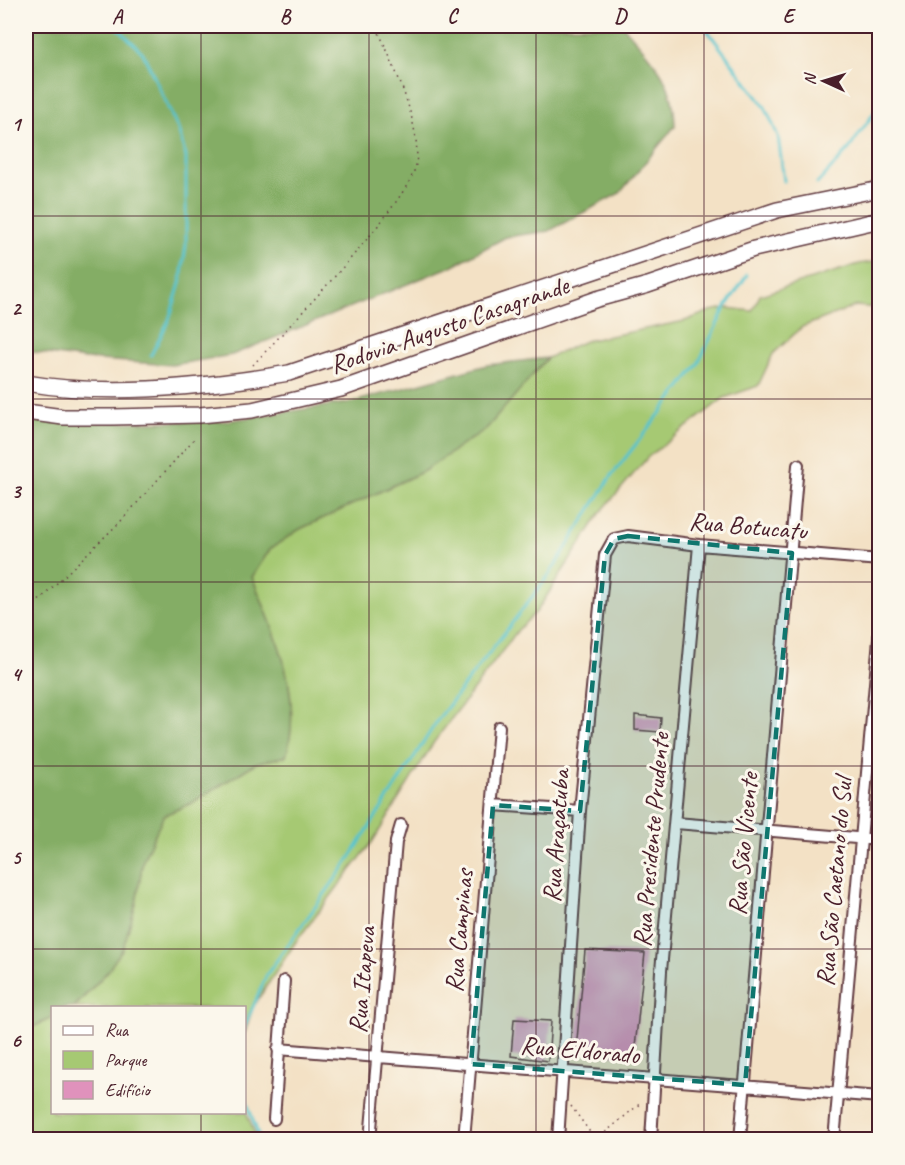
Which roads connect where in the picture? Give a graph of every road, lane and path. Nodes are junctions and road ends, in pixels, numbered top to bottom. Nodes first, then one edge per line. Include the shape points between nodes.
1 (376, 26) edge
2 (879, 189) edge
3 (879, 220) edge
4 (239, 381) junction
5 (26, 383) edge
6 (26, 412) edge
7 (194, 439) dead end
8 (798, 465) dead end
9 (614, 539) joint
10 (699, 545) junction
11 (792, 553) junction
12 (879, 560) edge
13 (26, 613) edge
14 (879, 628) edge
15 (499, 727) dead end
16 (493, 805) junction
17 (580, 811) junction
18 (676, 823) junction
19 (401, 825) dead end
20 (767, 829) junction
21 (861, 838) junction
22 (879, 840) edge
23 (284, 981) dead end
24 (278, 1049) junction
25 (378, 1057) junction
26 (471, 1064) junction
27 (564, 1072) junction
28 (656, 1079) junction
29 (745, 1085) junction
30 (562, 1093) junction
31 (655, 1093) junction
32 (838, 1093) junction
33 (879, 1097) edge
34 (274, 1119) dead end
35 (370, 1140) edge
36 (464, 1140) edge
37 (558, 1140) edge
38 (596, 1140) edge
39 (651, 1140) edge
40 (740, 1140) edge
41 (834, 1140) edge

1 - 4 path via 409,110 416,166 408,187
2 - 4 main road via 777,210 289,373
3 - 6 main road, Rodovia Augusto Casagrande via 754,249 597,299 341,389 252,410 112,417
4 - 5 main road via 111,389
7 - 13 path via 121,521
8 - 11 street, Rua São Vicente
9 - 10 street, Rua Botucatu via 628,536
9 - 17 street, Rua Araçatuba via 605,555
10 - 11 street, Rua Botucatu
10 - 18 street, Rua Presidente Prudente
11 - 12 street, Rua Botucatu
11 - 20 street, Rua São Vicente
14 - 21 street, Rua São Caetano do Sul
15 - 16 street, Rua Campinas
16 - 17 street
16 - 26 street, Rua Campinas
17 - 27 street, Rua Araçatuba
18 - 20 street
18 - 28 street, Rua Presidente Prudente via 661,971
19 - 25 street, Rua Itapeva via 396,843
20 - 21 street
20 - 29 street, Rua São Vicente
21 - 22 street
21 - 32 street, Rua São Caetano do Sul
23 - 24 street
24 - 25 street, Rua El'dorado
24 - 34 street
25 - 26 street, Rua El'dorado
25 - 35 street, Rua Itapeva
26 - 27 street, Rua El'dorado
26 - 36 street, Rua Campinas
27 - 28 street, Rua El'dorado
27 - 30 street, Rua Araçatuba
28 - 29 street, Rua El'dorado
28 - 31 street, Rua Presidente Prudente
29 - 32 street, Rua El'dorado
29 - 40 street, Rua São Vicente
30 - 37 street, Rua Araçatuba
30 - 38 path
31 - 38 path
31 - 39 street, Rua Presidente Prudente
32 - 33 street, Rua El'dorado
32 - 41 street, Rua São Caetano do Sul

